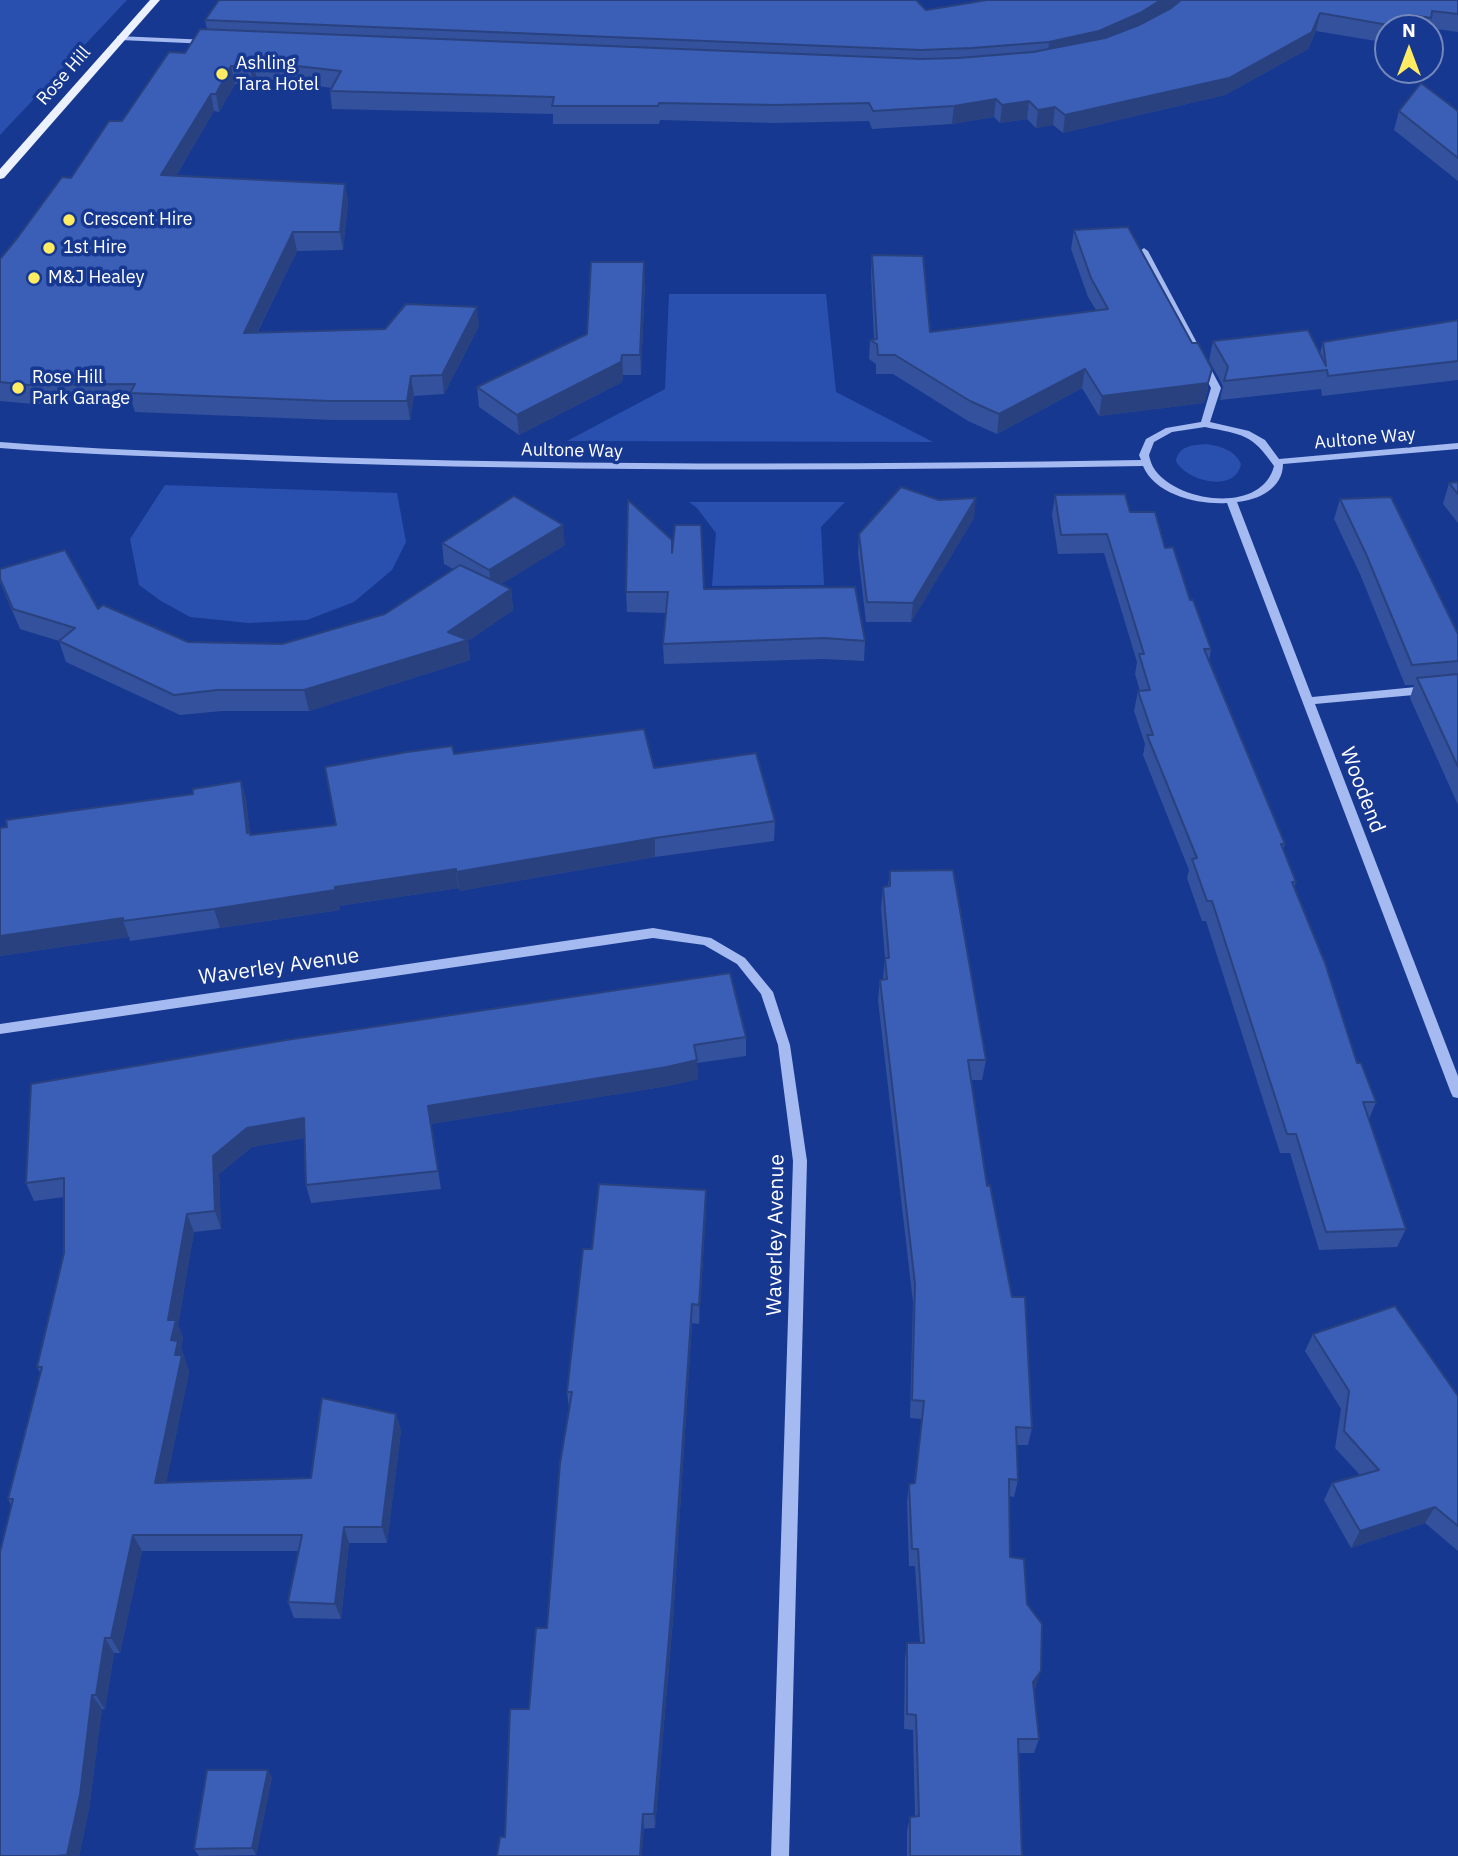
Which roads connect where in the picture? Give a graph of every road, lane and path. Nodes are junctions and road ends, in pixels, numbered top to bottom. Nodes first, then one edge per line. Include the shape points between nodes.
1 (155, 0) edge
2 (120, 38) junction
3 (216, 42) edge
4 (0, 176) edge
5 (1144, 251) edge
6 (1205, 424) junction
7 (0, 445) edge
8 (1458, 446) edge
9 (1144, 463) junction
10 (1276, 463) junction
11 (1232, 502) junction
12 (1458, 687) edge
13 (1307, 701) junction
14 (0, 1029) edge
15 (1458, 1093) edge
16 (780, 1856) edge

1 - 2 main road, Rose Hill
2 - 3 street
2 - 4 main road, Rose Hill
5 - 6 street via 1216,388
6 - 9 street via 1165,430 1143,451
6 - 10 street via 1246,433 1262,442
7 - 9 street, Aultone Way via 412,464 745,469
8 - 10 street, Aultone Way
9 - 11 street via 1152,476 1176,492
10 - 11 street via 1276,479 1267,490
11 - 13 street, Woodend
12 - 13 street
13 - 15 street, Woodend
14 - 16 street, Waverley Avenue via 653,933 706,941 741,961 766,992 784,1045 800,1161

